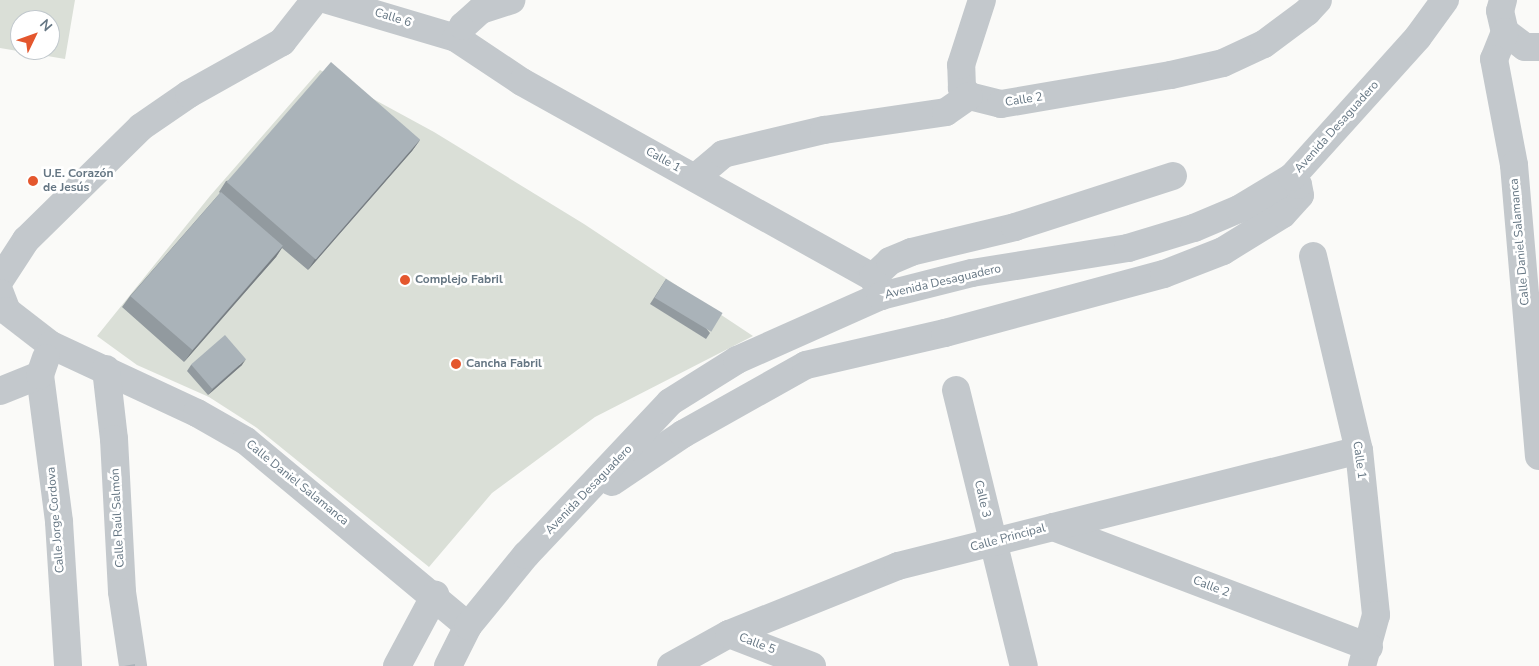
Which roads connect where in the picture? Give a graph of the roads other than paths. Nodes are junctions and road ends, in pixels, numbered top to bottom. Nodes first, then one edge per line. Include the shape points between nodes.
1 (315, 0) edge
2 (328, 0) edge
3 (511, 0) edge
4 (982, 0) edge
5 (1318, 0) edge
6 (1445, 0) edge
7 (1503, 0) edge
8 (1505, 32) junction
9 (456, 38) junction
10 (1539, 47) edge
11 (969, 96) junction
12 (1173, 176) dead end
13 (696, 177) junction
14 (1292, 177) junction
15 (1313, 256) dead end
16 (0, 275) edge
17 (0, 280) edge
18 (877, 287) junction
19 (0, 293) edge
20 (1533, 339) edge
21 (51, 345) junction
22 (106, 369) junction
23 (40, 375) junction
24 (956, 390) dead end
25 (0, 391) edge
26 (1359, 450) junction
27 (1539, 456) edge
28 (571, 510) junction
29 (1053, 527) junction
30 (992, 543) junction
31 (435, 595) junction
32 (468, 626) junction
33 (730, 634) junction
34 (1366, 656) edge
35 (68, 666) edge
36 (133, 666) edge
37 (397, 666) edge
38 (448, 666) edge
39 (671, 666) edge
40 (812, 666) edge
41 (1024, 666) edge

1 - 16 street via 282,42 189,94 141,128 26,240
2 - 9 street, Calle 6
3 - 9 street via 481,10 463,26
4 - 11 street via 961,65 962,88
5 - 11 street, Calle 2 via 1308,12 1264,44 1223,62 1171,75 1001,104
6 - 14 street, Avenida Desaguadero via 1418,37
7 - 8 street via 1500,11
8 - 10 street via 1525,47
8 - 20 street, Calle Daniel Salamanca via 1494,59 1514,166
9 - 13 street, Calle 1 via 522,82
11 - 13 street via 946,112 824,130 723,154
12 - 18 street via 1015,228 911,252 890,261
13 - 18 street, Calle 1
14 - 18 street, Avenida Desaguadero via 1239,209 1194,228 1128,248
14 - 28 street via 1300,195 1283,214 1223,251 1136,281 945,333 806,365 684,434
15 - 26 street, Calle 1
16 - 17 street
18 - 28 street, Avenida Desaguadero via 737,360 670,402
19 - 21 street, Calle Daniel Salamanca via 7,311
20 - 27 street, Calle Daniel Salamanca
21 - 22 street, Calle Daniel Salamanca
21 - 23 street
22 - 31 street, Calle Daniel Salamanca via 246,441
22 - 36 street, Calle Raúl Salmón via 114,439 122,592
23 - 25 street
23 - 35 street, Calle Jorge Cordova via 59,522
24 - 30 street, Calle 3
26 - 29 street, Calle Principal
26 - 34 street, Calle 1 via 1376,615
28 - 32 street, Avenida Desaguadero via 526,555
29 - 30 street, Calle Principal
29 - 34 street, Calle 2
30 - 33 street, Calle Principal via 898,566
30 - 41 street, Calle 3
31 - 32 street, Calle Daniel Salamanca
31 - 37 street
32 - 38 street
33 - 39 street, Calle Principal
33 - 40 street, Calle 5

